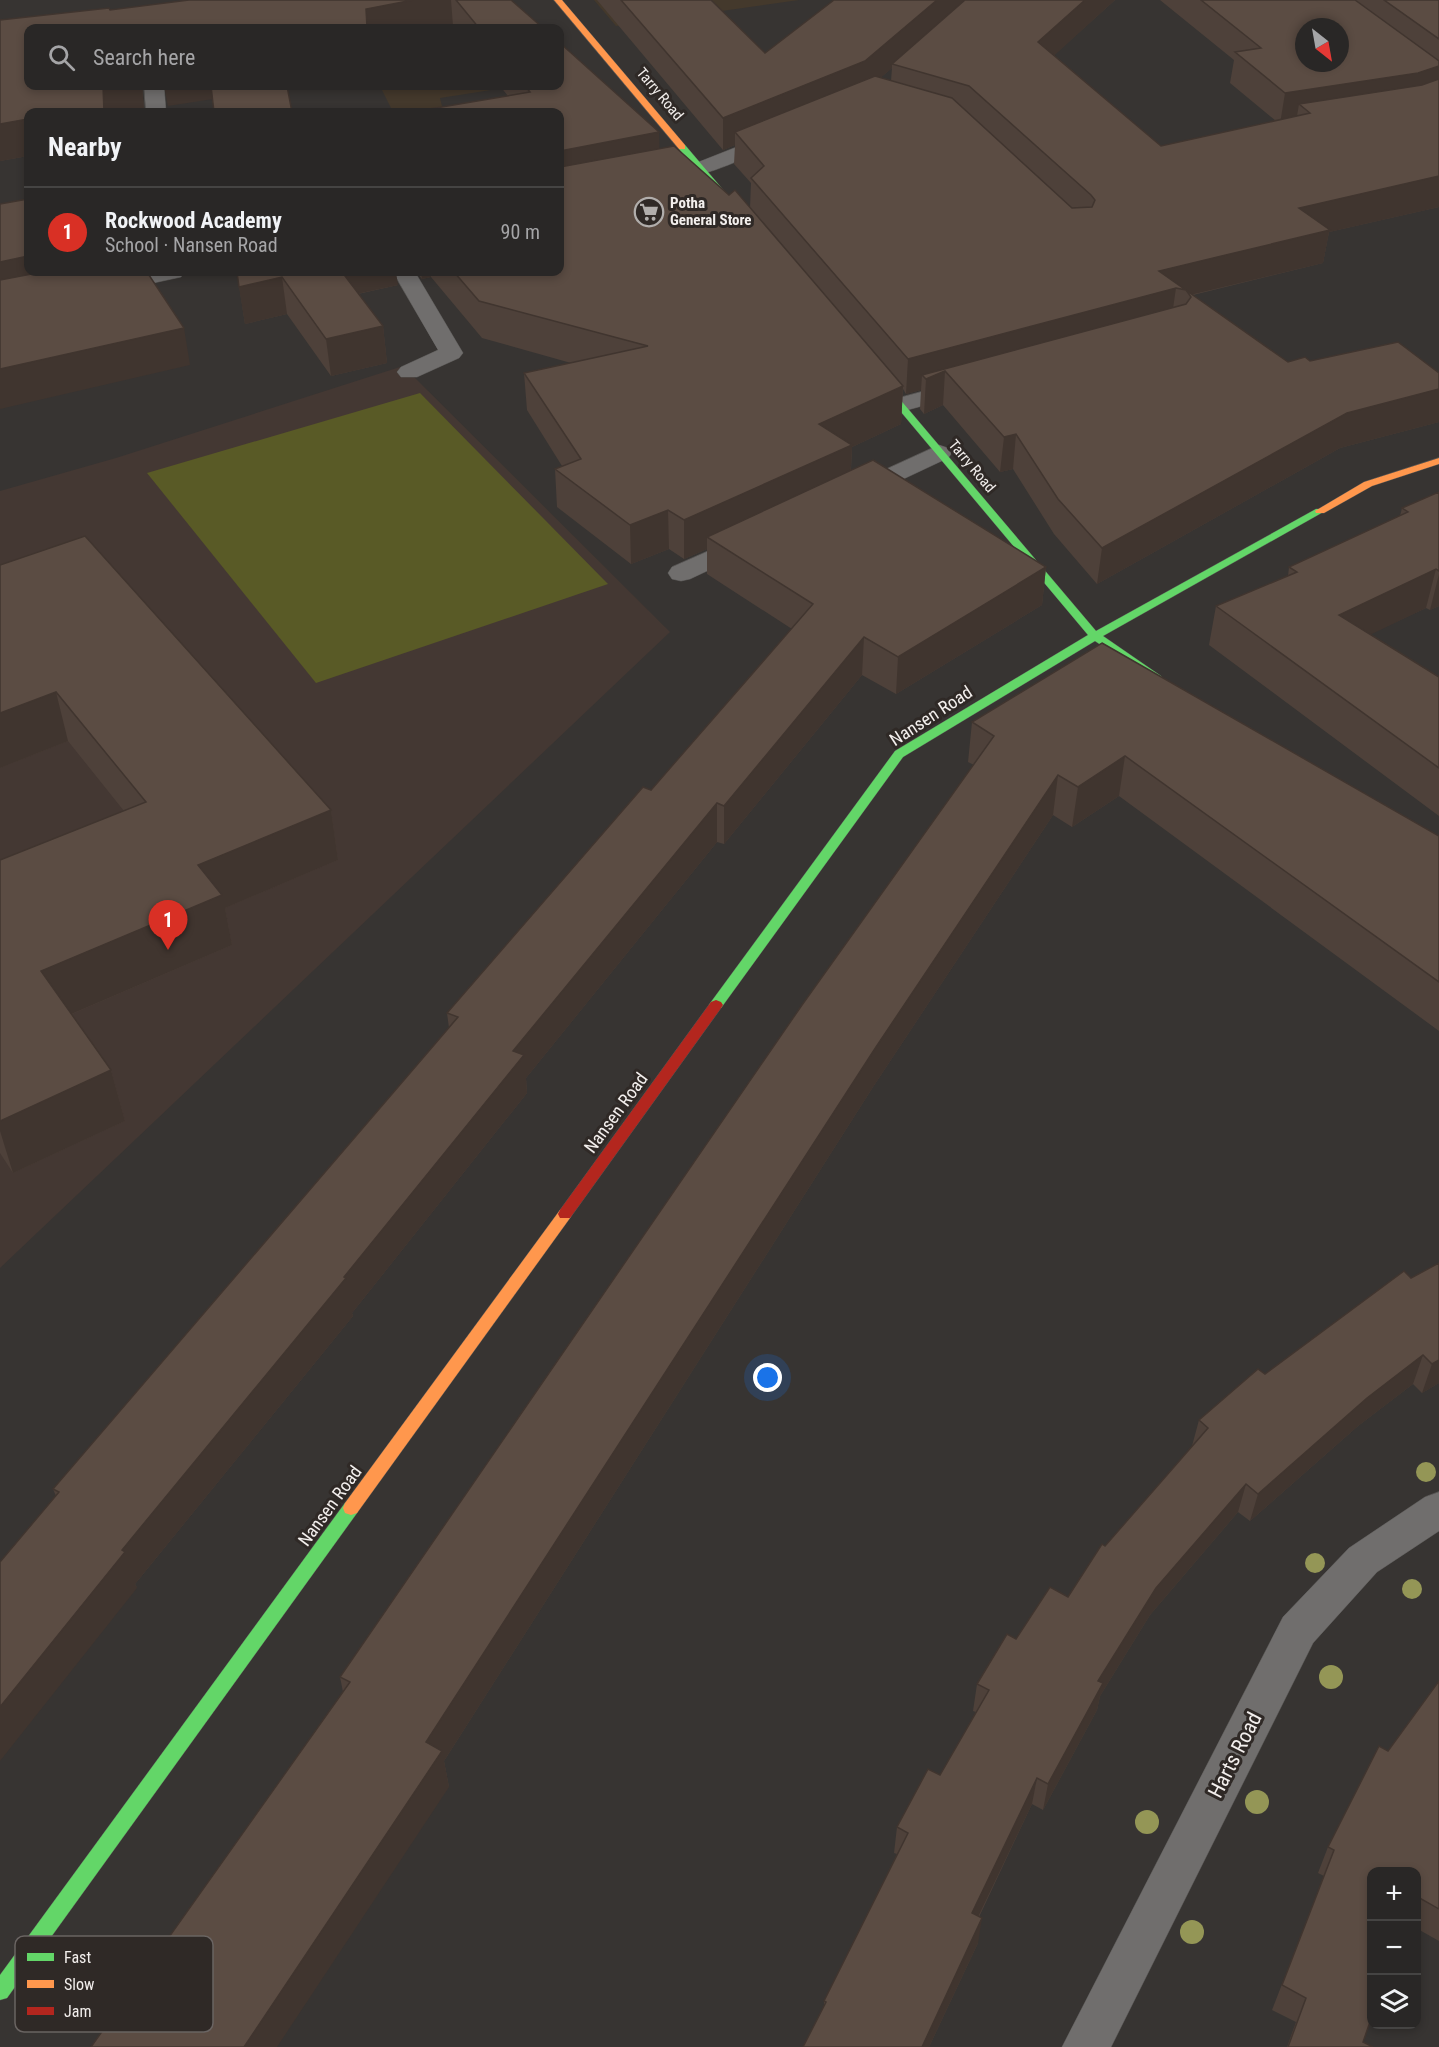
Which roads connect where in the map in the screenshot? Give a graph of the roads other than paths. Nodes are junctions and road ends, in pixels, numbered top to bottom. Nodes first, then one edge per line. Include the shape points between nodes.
1 (558, 0) edge
2 (154, 90) edge
3 (156, 108) edge
4 (797, 129) edge
5 (700, 168) junction
6 (642, 179) edge
7 (739, 214) edge
8 (152, 276) edge
9 (406, 276) edge
10 (90, 290) edge
11 (862, 360) edge
12 (409, 372) dead end
13 (991, 380) edge
14 (900, 405) junction
15 (939, 453) junction
16 (1439, 461) edge
17 (832, 503) edge
18 (767, 533) edge
19 (681, 573) dead end
20 (1095, 636) junction
21 (1174, 689) edge
22 (1439, 1509) edge
23 (39, 1936) edge
24 (15, 1969) edge
25 (0, 1990) edge
26 (1086, 2047) edge

1 - 5 street, Tarry Road
2 - 3 street
4 - 5 street
5 - 6 street
5 - 7 street, Tarry Road
8 - 10 street
9 - 12 street via 451,353
11 - 14 street, Tarry Road
13 - 14 street
14 - 15 street, Tarry Road
15 - 17 street
15 - 20 street, Tarry Road
16 - 20 street, Nansen Road via 1368,484
18 - 19 street
20 - 21 street, Tarry Road
20 - 23 street, Nansen Road via 899,754
22 - 26 street, Harts Road via 1363,1560 1298,1630
24 - 25 street, Nansen Road

